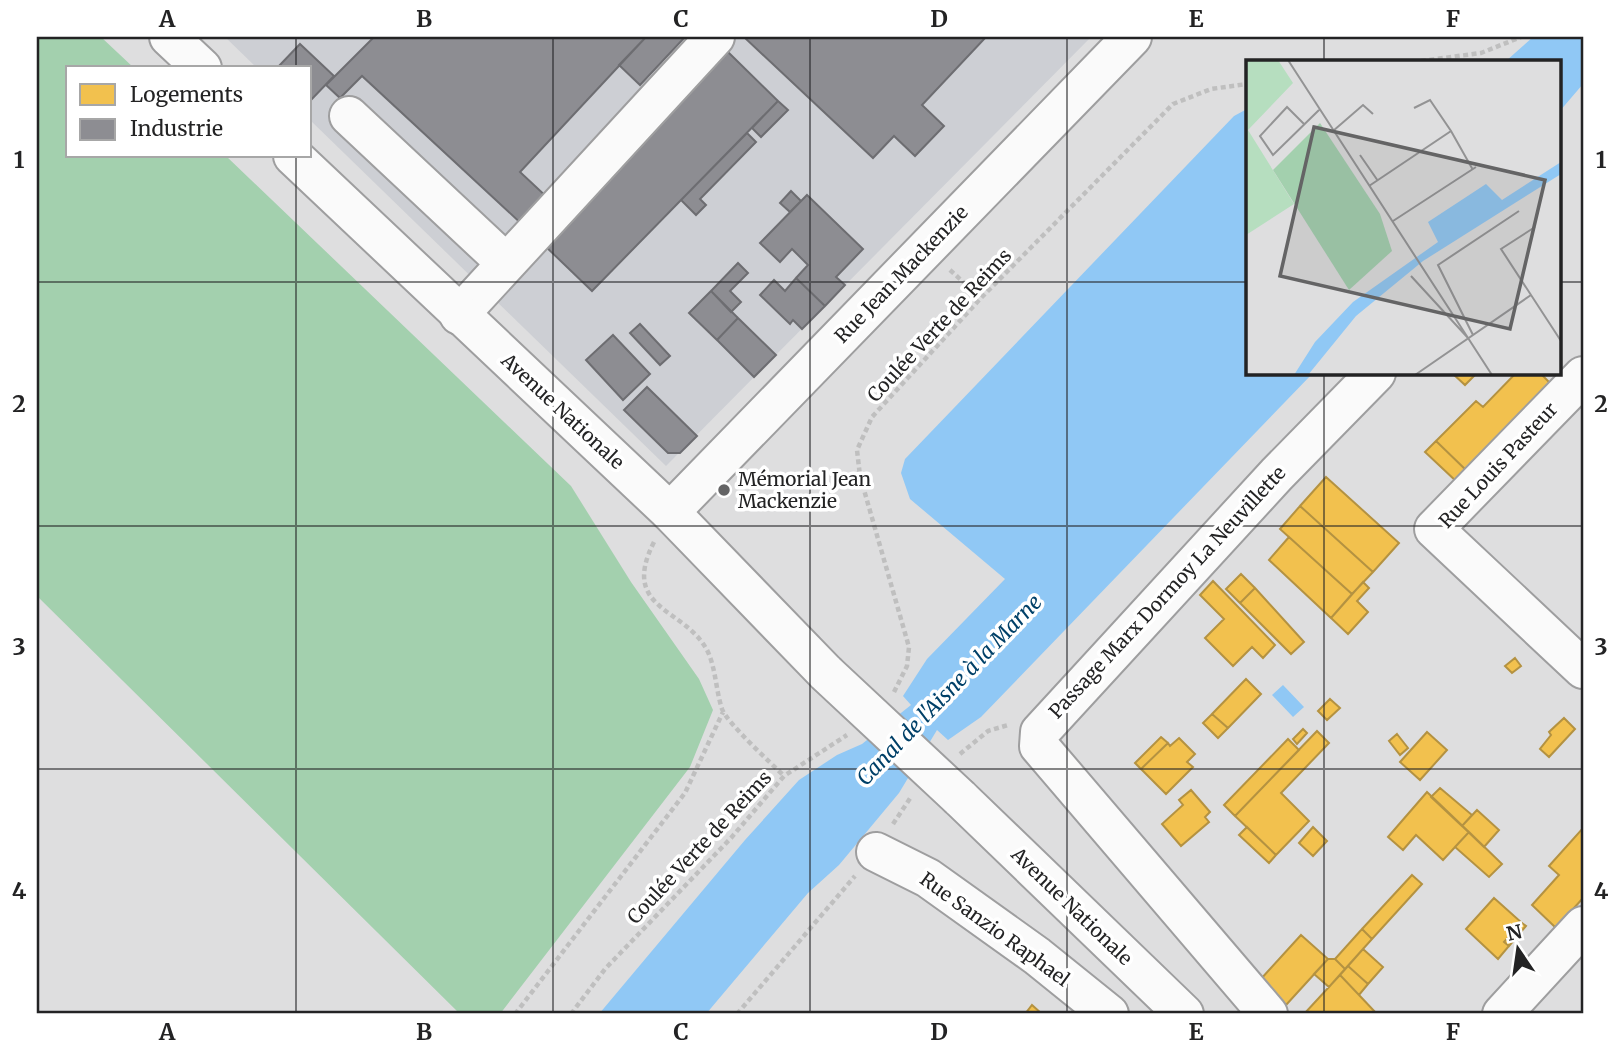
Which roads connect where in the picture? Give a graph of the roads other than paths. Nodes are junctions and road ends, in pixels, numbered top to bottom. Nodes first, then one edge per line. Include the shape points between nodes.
1 (169, 37) edge
2 (715, 37) edge
3 (1126, 39) edge
4 (200, 66) edge
5 (349, 117) dead end
6 (295, 158) edge
7 (506, 263) junction
8 (459, 314) junction
9 (1375, 374) edge
10 (1583, 376) edge
11 (670, 512) junction
12 (1583, 669) edge
13 (876, 852) dead end
14 (1583, 926) edge
15 (1109, 1014) edge
16 (1184, 1014) edge
17 (1268, 1014) edge
18 (1502, 1014) edge

1 - 4 street
2 - 7 street
3 - 11 street, Rue Jean Mackenzie
5 - 7 street
6 - 8 street, Avenue Nationale
7 - 8 street
8 - 11 street, Avenue Nationale
9 - 17 street, Passage Marx Dormoy La Neuvillette via 1040,732 1040,746
10 - 12 street, Rue Louis Pasteur via 1434,529
11 - 16 street, Avenue Nationale, bridge via 826,673
13 - 15 street, Rue Sanzio Raphael via 928,878
14 - 18 street

